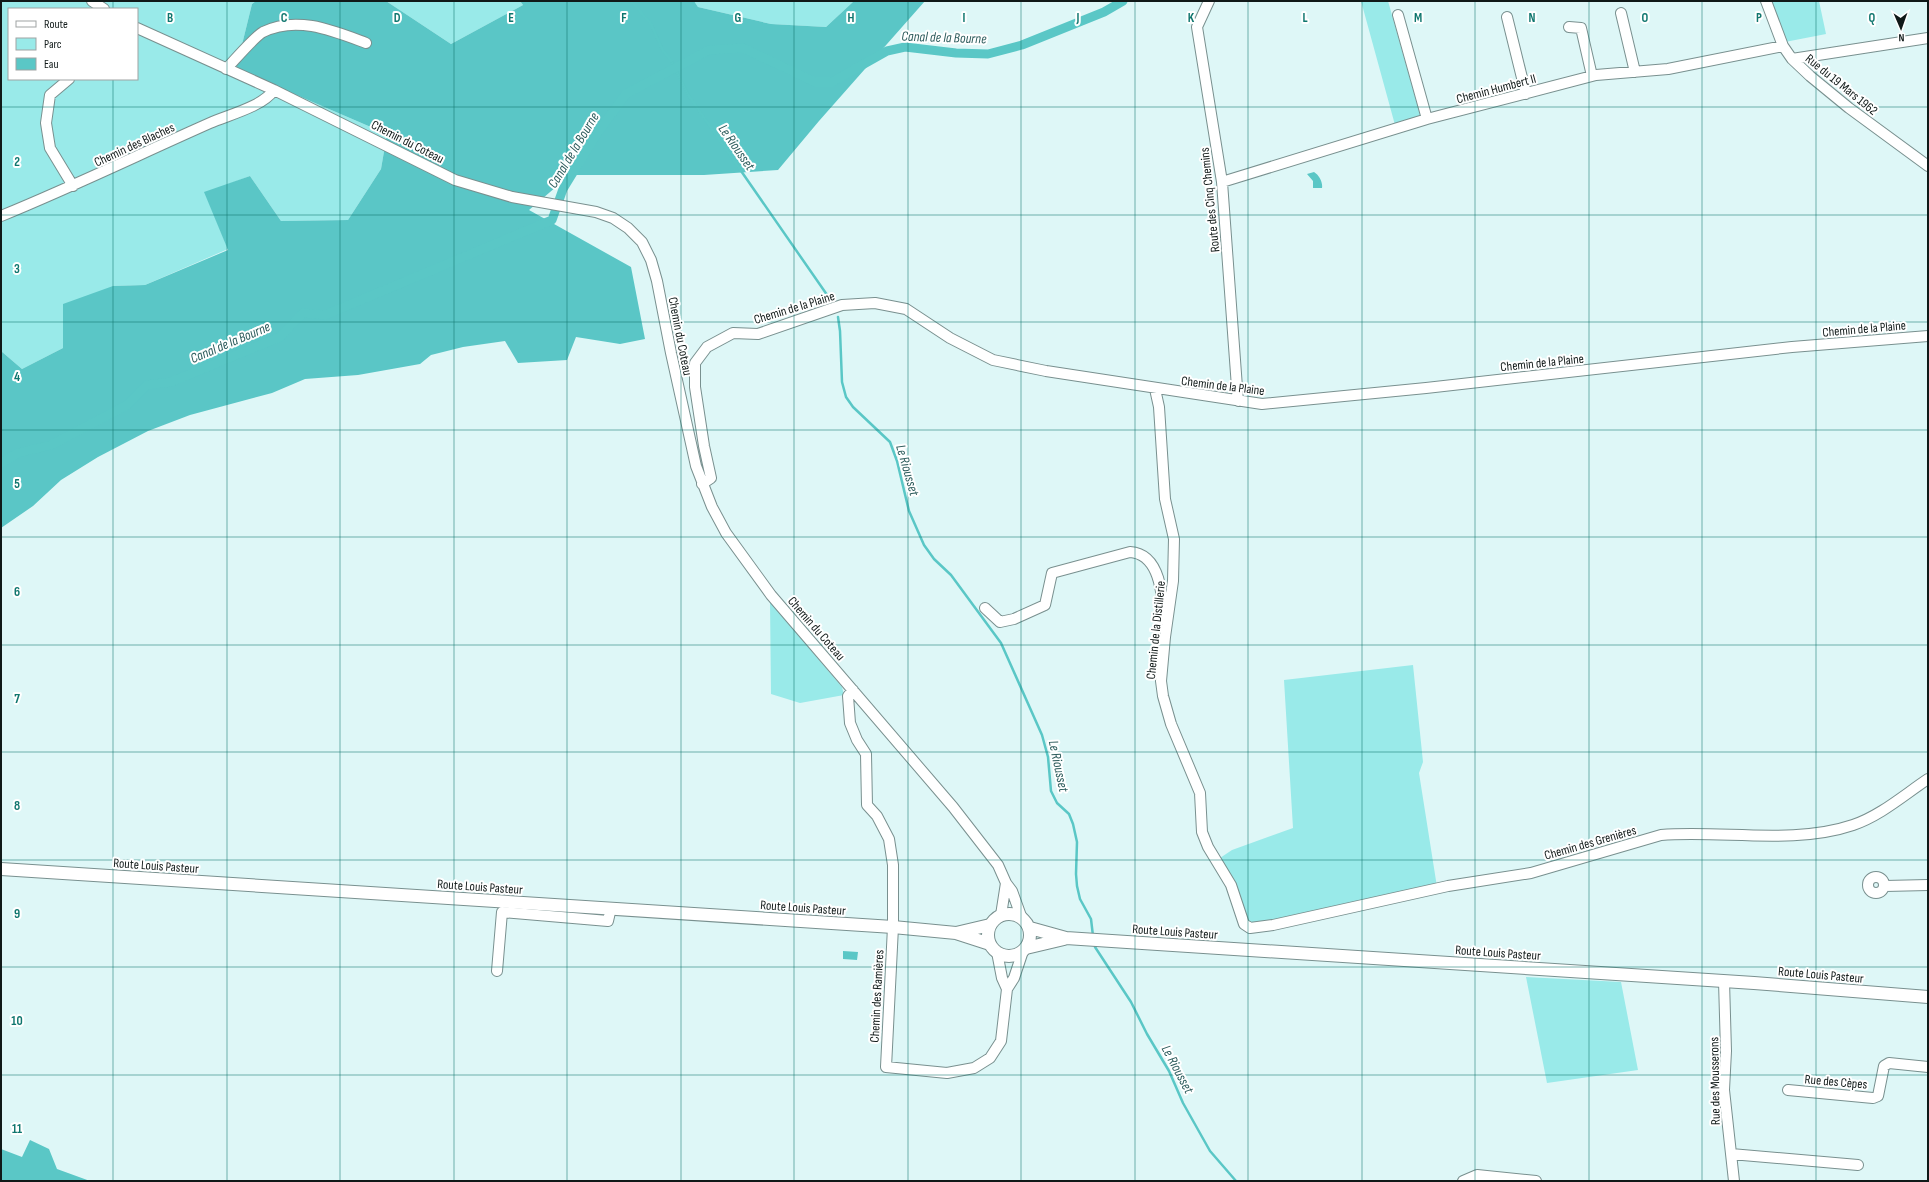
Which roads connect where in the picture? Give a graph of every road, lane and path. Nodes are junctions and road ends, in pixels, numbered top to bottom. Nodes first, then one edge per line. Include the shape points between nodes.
1 (92, 1) edge
2 (1209, 1) edge
3 (1766, 1) edge
4 (102, 8) edge
5 (1621, 14) dead end
6 (1398, 15) dead end
7 (1507, 17) dead end
8 (1569, 27) dead end
9 (138, 28) edge
10 (1928, 38) edge
11 (366, 43) dead end
12 (1783, 46) junction
13 (1792, 59) junction
14 (226, 69) junction
15 (1635, 72) junction
16 (1592, 76) junction
17 (68, 80) edge
18 (274, 90) junction
19 (1526, 94) junction
20 (1427, 119) junction
21 (1928, 166) edge
22 (1222, 182) junction
23 (73, 186) junction
24 (1, 216) edge
25 (1928, 336) edge
26 (1154, 388) junction
27 (1238, 401) junction
28 (702, 484) junction
29 (985, 608) dead end
30 (1163, 647) junction
31 (853, 690) junction
32 (1928, 779) edge
33 (1, 869) edge
34 (1006, 883) junction
35 (1885, 886) dead end
36 (1928, 886) edge
37 (611, 908) junction
38 (1001, 915) junction
39 (1021, 916) junction
40 (990, 925) junction
41 (893, 927) junction
42 (1030, 928) junction
43 (1250, 928) joint
44 (956, 933) junction
45 (1066, 938) junction
46 (994, 948) junction
47 (1024, 950) junction
48 (497, 971) dead end
49 (1724, 981) junction
50 (1007, 989) junction
51 (1928, 996) edge
52 (1928, 1067) edge
53 (1788, 1090) dead end
54 (1731, 1154) junction
55 (1858, 1165) dead end
56 (1463, 1181) edge
57 (1536, 1181) edge
58 (1734, 1181) edge

1 - 4 street
2 - 22 street, Route des Cinq Chemins via 1197,27
3 - 12 street, Rue du 19 Mars 1962
5 - 15 street
6 - 20 street
7 - 19 street
8 - 16 street via 1580,28
9 - 14 street, Chemin du Coteau
10 - 13 street
11 - 14 street via 323,27 290,25 262,33
12 - 13 street, Rue du 19 Mars 1962
12 - 15 street, Chemin Humbert II via 1668,69
13 - 21 street, Rue du 19 Mars 1962 via 1849,108
14 - 18 street, Chemin du Coteau
15 - 16 street, Chemin Humbert II
16 - 19 street, Chemin Humbert II
17 - 23 street via 50,95 46,123 50,148
18 - 23 street, Chemin des Blaches via 249,107
18 - 28 street, Chemin du Coteau via 455,180 512,197 596,212 613,218 628,228 642,242 651,260 692,450
19 - 20 street, Chemin Humbert II
20 - 22 street, Chemin Humbert II
22 - 27 street, Route des Cinq Chemins
23 - 24 street, Chemin des Blaches
25 - 27 street, Chemin de la Plaine via 1792,347 1287,403 1262,404
26 - 27 street, Chemin de la Plaine
26 - 28 street, Chemin de la Plaine via 993,360 950,338 906,309 875,303 842,305 758,334 733,333 707,347 695,363 695,387 711,478
26 - 30 street, Chemin de la Distillerie via 1159,407 1165,500 1174,539 1173,581
28 - 31 street, Chemin du Coteau via 726,533 743,559
29 - 30 street via 1000,622 1014,619 1045,605 1052,573 1136,552 1151,563 1158,574 1163,614
30 - 43 street, Chemin de la Distillerie via 1163,696 1171,724 1200,793 1202,832 1231,885 1244,924
31 - 34 street, Chemin du Coteau via 953,807 998,865
31 - 41 street, Chemin des Ramières via 848,696 848,709 856,740 866,754 867,805 877,816 889,839 894,886
32 - 43 street, Chemin des Grenières via 1873,817 1838,830 1754,836 1683,833 1661,835 1530,873 1448,886
33 - 37 main road, Route Louis Pasteur
34 - 38 street
34 - 39 street, Chemin du Coteau via 1012,891
35 - 36 street
37 - 41 main road, Route Louis Pasteur
37 - 48 street via 608,921 502,912
38 - 39 main road via 1011,913
38 - 40 main road
39 - 42 main road
40 - 44 main road, Route Louis Pasteur
40 - 46 main road via 988,934
41 - 44 main road, Route Louis Pasteur
41 - 50 street, Chemin des Ramières via 886,1067 947,1073 982,1064 990,1058 1001,1041
42 - 45 main road, Route Louis Pasteur
42 - 47 main road via 1030,939
44 - 46 main road, Route Louis Pasteur
45 - 47 main road, Route Louis Pasteur
45 - 49 main road, Route Louis Pasteur
46 - 47 main road via 1010,956
46 - 50 street
47 - 50 street via 1014,978
49 - 51 main road, Route Louis Pasteur
49 - 54 street, Rue des Mousserons via 1724,1090
52 - 53 street, Rue des Cèpes via 1889,1063 1884,1066 1878,1096 1873,1098
54 - 55 street
54 - 58 street, Rue des Mousserons
56 - 57 street via 1477,1175

